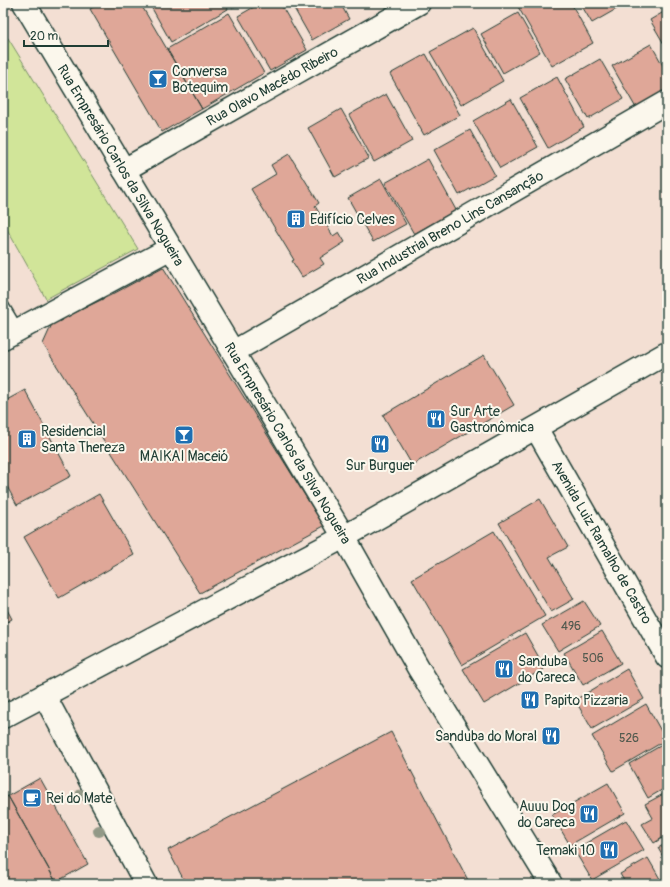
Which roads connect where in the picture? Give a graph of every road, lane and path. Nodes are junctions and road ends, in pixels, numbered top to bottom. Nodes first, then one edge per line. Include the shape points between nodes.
1 (24, 3) edge
2 (420, 3) edge
3 (667, 102) edge
4 (124, 170) junction
5 (171, 248) junction
6 (3, 306) edge
7 (10, 334) edge
8 (233, 352) junction
9 (667, 353) edge
10 (536, 428) junction
11 (344, 536) junction
12 (667, 657) edge
13 (44, 695) junction
14 (3, 717) edge
15 (146, 884) edge
16 (551, 884) edge

1 - 4 street, Rua Empresário Carlos da Silva Nogueira
2 - 4 street, Rua Olavo Macêdo Ribeiro
3 - 8 street, Rua Industrial Breno Lins Cansanção
4 - 5 street, Rua Empresário Carlos da Silva Nogueira
5 - 7 street
5 - 8 street, Rua Empresário Carlos da Silva Nogueira
6 - 7 lane
8 - 11 street, Rua Empresário Carlos da Silva Nogueira
9 - 10 street
10 - 11 street
10 - 12 street, Avenida Luiz Ramalho de Castro
11 - 13 street
11 - 16 street, Rua Empresário Carlos da Silva Nogueira via 419,669
13 - 14 street
13 - 15 street

